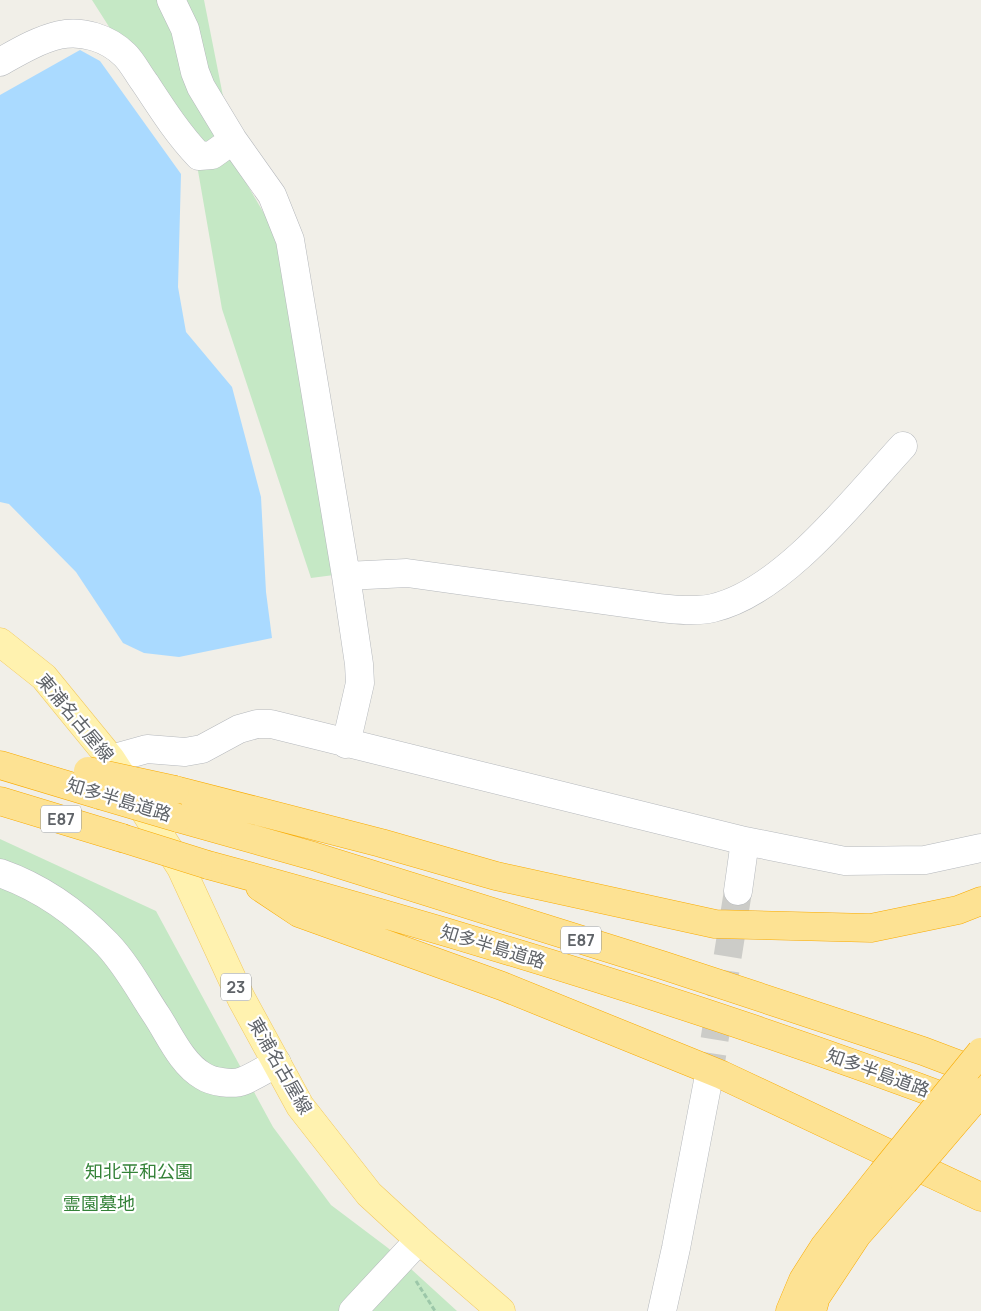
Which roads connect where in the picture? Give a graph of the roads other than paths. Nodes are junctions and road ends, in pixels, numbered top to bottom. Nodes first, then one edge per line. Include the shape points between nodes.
1 (171, 0) edge
2 (0, 62) edge
3 (233, 140) junction
4 (903, 446) dead end
5 (346, 576) junction
6 (0, 642) edge
7 (346, 744) junction
8 (0, 756) edge
9 (0, 765) edge
10 (99, 765) junction
11 (0, 801) edge
12 (745, 841) junction
13 (981, 848) edge
14 (0, 873) edge
15 (241, 874) junction
16 (738, 891) tunnel mouth
17 (981, 900) edge
18 (981, 1052) edge
19 (277, 1063) junction
20 (981, 1073) edge
21 (708, 1081) tunnel mouth
22 (981, 1092) edge
23 (981, 1110) edge
24 (893, 1178) junction
25 (981, 1197) edge
26 (410, 1248) junction
27 (353, 1311) edge
28 (501, 1311) edge
29 (662, 1311) edge
30 (790, 1311) edge
31 (812, 1311) edge

1 - 3 street via 185,29 201,87
2 - 3 street via 58,35 78,33 92,36 126,56 184,141 200,156 212,155
3 - 5 street via 272,195 290,240
4 - 5 street via 823,534 784,570 737,599 713,608 660,608 407,573
5 - 7 street via 360,683
6 - 10 main road, 東浦名古屋線 / 23 via 44,677
7 - 10 street via 271,724 258,724 240,729 202,749 185,752 147,749
7 - 12 street
8 - 10 highway
9 - 20 highway, 知多半島道路 / E87, bridge via 313,856 662,965
10 - 17 highway, bridge via 175,790 496,876 714,924 871,928 958,910
10 - 19 main road, 東浦名古屋線 / 23 via 182,868 242,998
11 - 15 highway, 知多半島道路 / E87, bridge
12 - 13 street via 845,860 925,860
12 - 16 street
14 - 19 street via 47,895 108,945 187,1063 203,1077 220,1082 242,1082
15 - 23 highway, 知多半島道路 / E87 via 463,937 647,994
15 - 25 highway via 299,913 502,986 722,1075
18 - 24 highway, bridge
19 - 26 main road, 東浦名古屋線 / 23 via 300,1106
21 - 29 street
22 - 24 highway, bridge
24 - 30 highway via 824,1247
24 - 31 highway via 816,1297
26 - 27 street
26 - 28 main road, 東浦名古屋線 / 23

